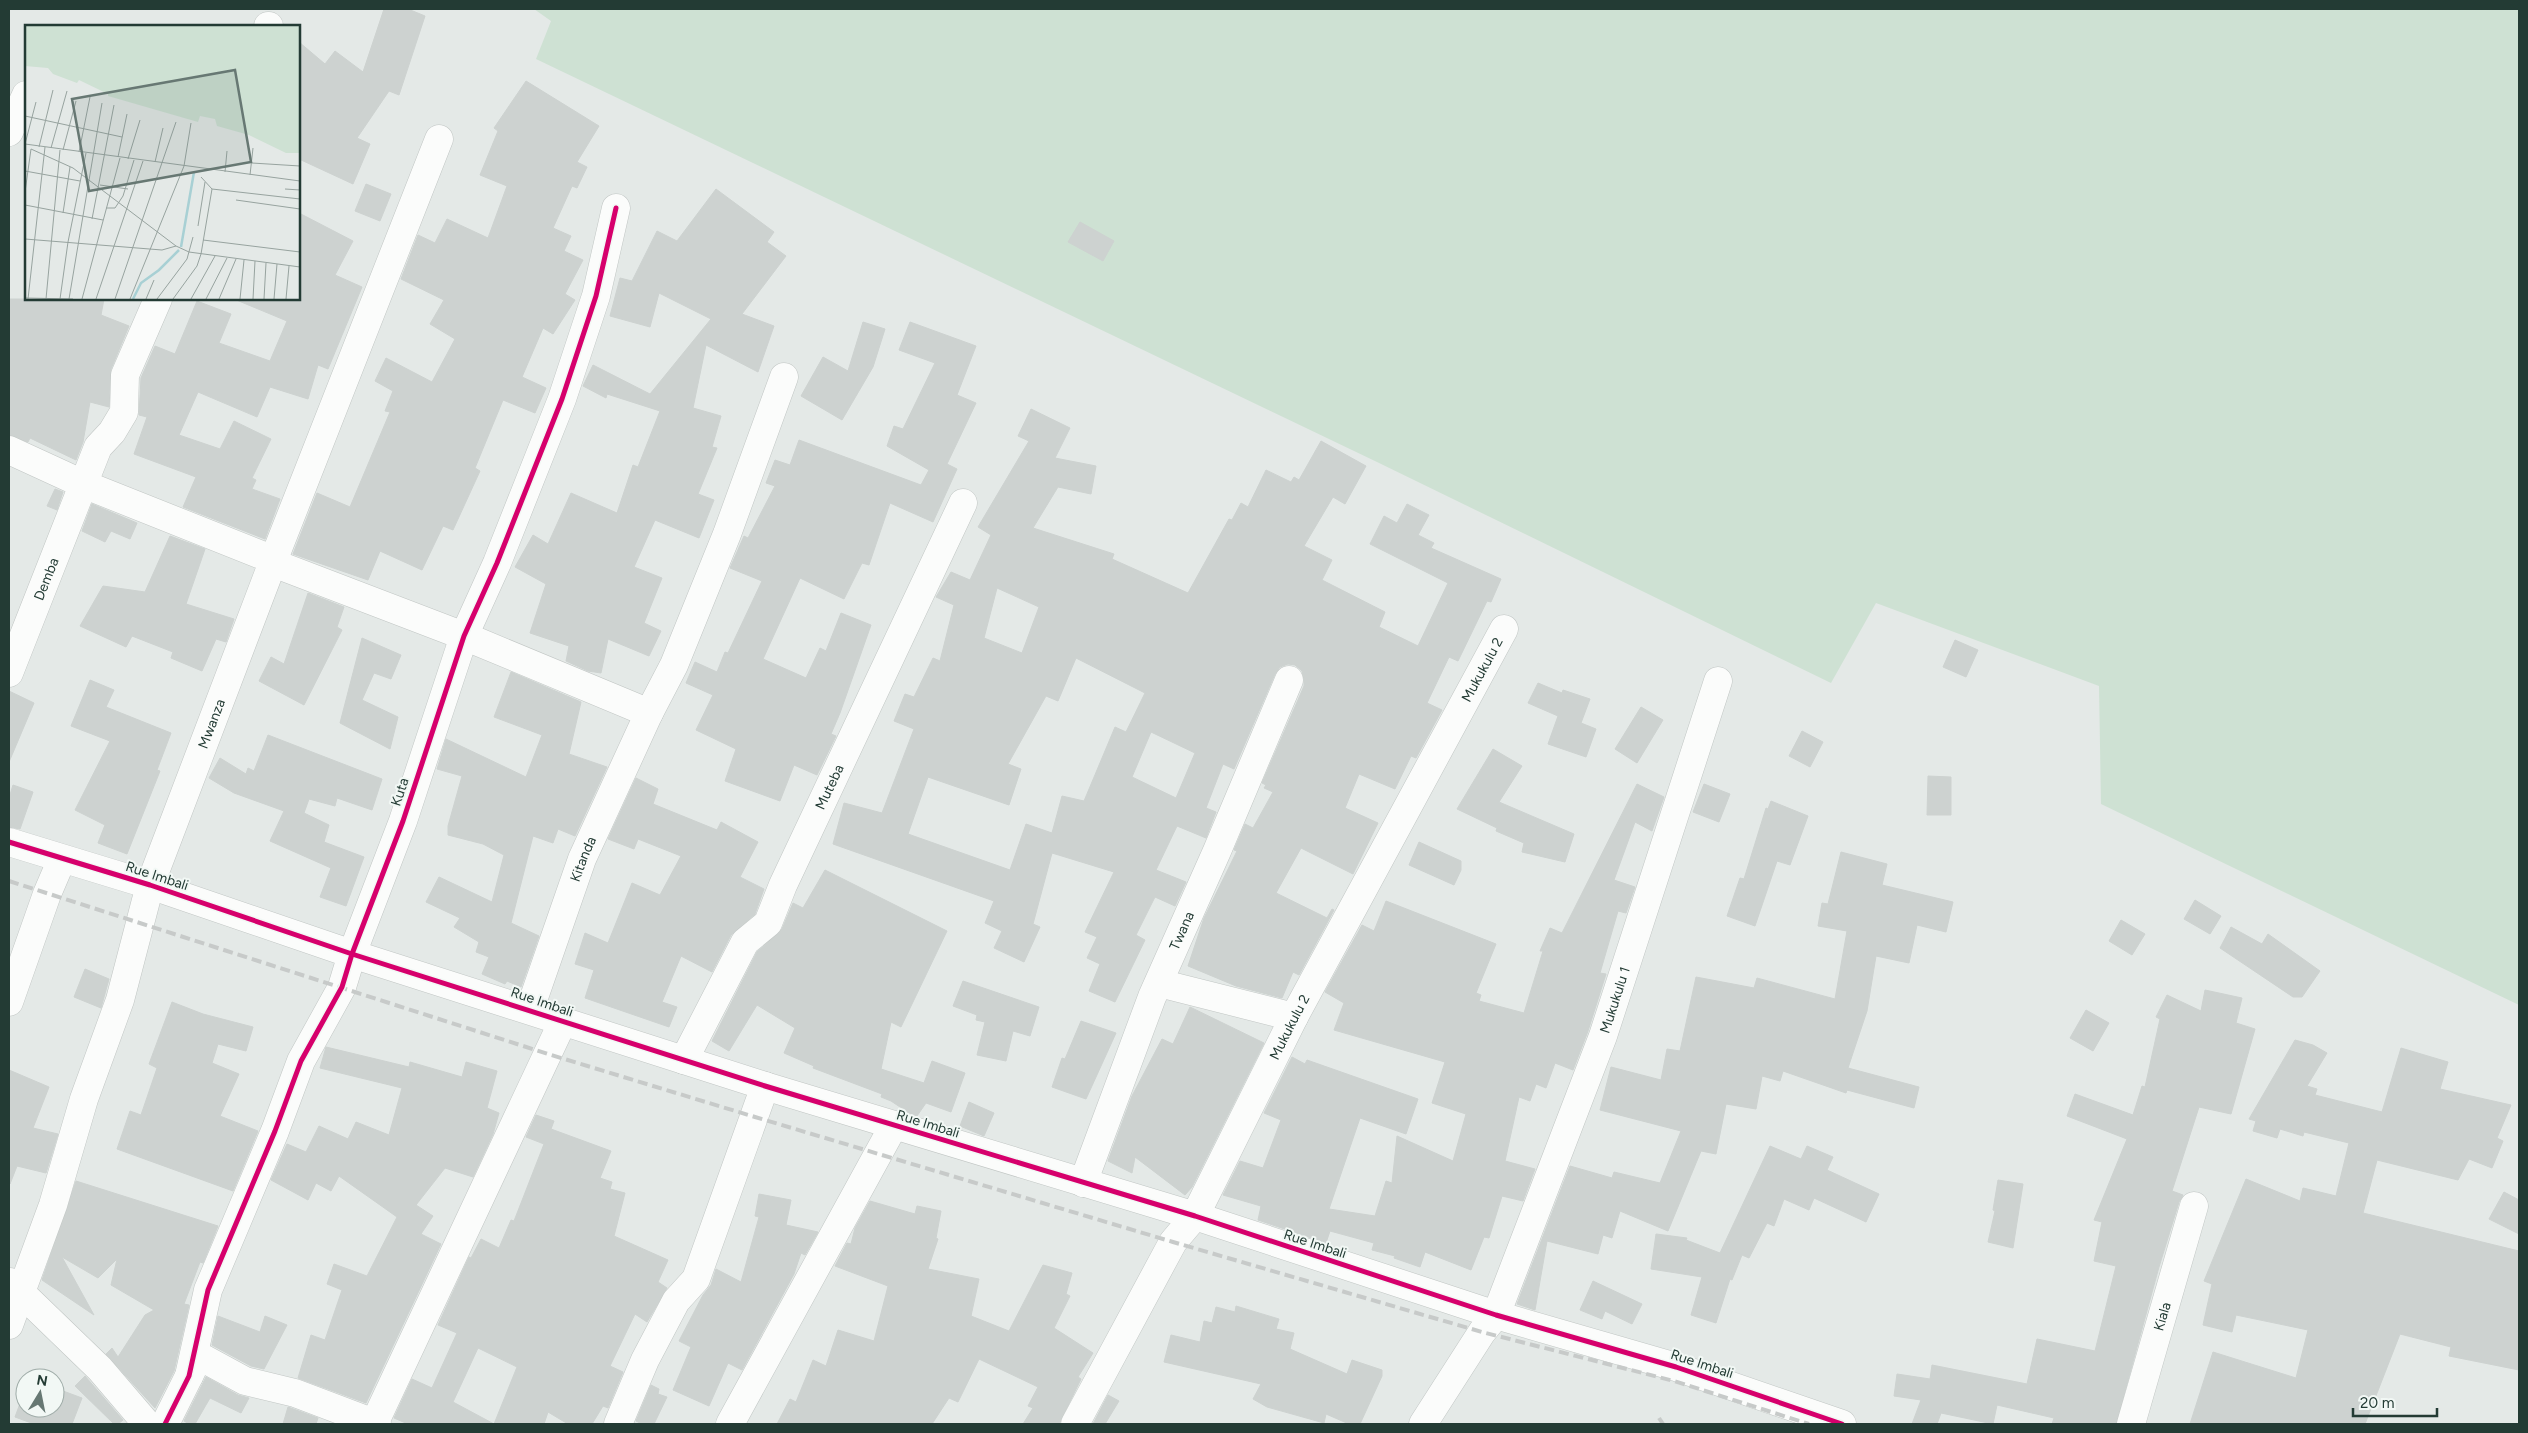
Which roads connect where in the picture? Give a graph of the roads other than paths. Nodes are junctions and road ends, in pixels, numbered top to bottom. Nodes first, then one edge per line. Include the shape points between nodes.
1 (25, 96) edge
2 (9, 132) edge
3 (440, 139) dead end
4 (616, 208) dead end
5 (158, 300) edge
6 (784, 377) dead end
7 (9, 450) edge
8 (83, 484) junction
9 (963, 503) dead end
10 (273, 563) junction
11 (1504, 629) dead end
12 (464, 636) junction
13 (9, 673) edge
14 (1289, 680) dead end
15 (1718, 681) dead end
16 (649, 713) junction
17 (9, 842) edge
18 (62, 859) junction
19 (150, 885) junction
20 (352, 954) junction
21 (1159, 983) junction
22 (9, 1002) edge
23 (530, 1010) junction
24 (1294, 1016) junction
25 (563, 1021) junction
26 (684, 1060) junction
27 (765, 1086) junction
28 (894, 1125) junction
29 (1083, 1183) junction
30 (2194, 1206) dead end
31 (1195, 1216) junction
32 (15, 1288) edge
33 (1496, 1315) junction
34 (9, 1325) edge
35 (189, 1376) junction
36 (147, 1424) edge
37 (166, 1424) edge
38 (375, 1424) edge
39 (618, 1424) edge
40 (730, 1424) edge
41 (1075, 1424) edge
42 (1423, 1424) edge
43 (1842, 1424) edge
44 (2130, 1424) edge

1 - 2 street
3 - 10 street, Mwanza
4 - 12 street, Kuta via 596,296 562,399 497,563
5 - 8 street, Demba via 126,375 124,412 98,447
6 - 16 street, Kitanda via 727,534 674,665
7 - 8 street
8 - 10 street via 264,556
8 - 13 street, Demba
9 - 26 street, Muteba via 768,923 745,942
10 - 12 street
10 - 19 street, Mwanza
11 - 24 street, Mukukulu 2
12 - 16 street
12 - 20 street, Kuta via 403,821
14 - 21 street, Twana
15 - 33 street, Mukukulu 1 via 1602,1036
16 - 23 street, Kitanda via 582,859
17 - 18 street, Rue Imbali
18 - 19 street, Rue Imbali
18 - 22 street
19 - 20 street, Rue Imbali
19 - 32 street, Mwanza via 120,1000 84,1099 53,1205
20 - 23 street, Rue Imbali
20 - 35 street, Kuta via 342,987 301,1061 208,1290
21 - 24 street
21 - 29 street, Twana
23 - 25 street, Rue Imbali
24 - 31 street, Mukukulu 2
25 - 26 street, Rue Imbali
25 - 38 street
26 - 27 street, Rue Imbali
27 - 28 street, Rue Imbali
27 - 39 street via 696,1279 676,1301 645,1360
28 - 29 street, Rue Imbali
28 - 40 street
29 - 31 street, Rue Imbali
30 - 44 street, Kiala
31 - 33 street, Rue Imbali
31 - 41 street, Mukukulu 2 via 1173,1242
32 - 34 street, Mwanza
32 - 36 street via 100,1369
33 - 42 street, Mukukulu 1
33 - 43 street, Rue Imbali via 1676,1367
35 - 37 street
35 - 38 street via 199,1356 245,1381 295,1393

